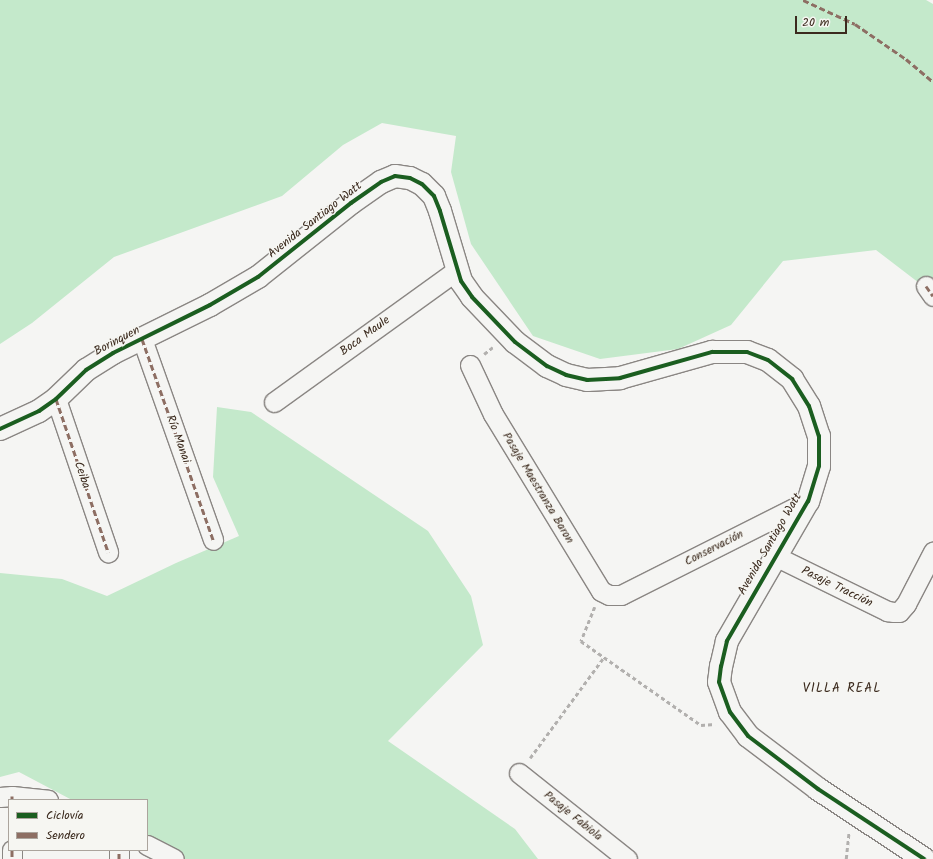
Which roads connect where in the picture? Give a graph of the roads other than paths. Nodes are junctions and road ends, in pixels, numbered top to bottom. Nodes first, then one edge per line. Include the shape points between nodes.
1 (457, 270) junction
2 (210, 305) joint
3 (142, 339) junction
4 (470, 365) road end
5 (56, 399) junction
6 (274, 402) dead end
7 (0, 429) edge
8 (808, 501) junction
9 (212, 540) dead end
10 (108, 552) dead end
11 (933, 552) edge
12 (777, 557) junction
13 (621, 595) joint
14 (519, 773) road end
15 (8, 798) edge
16 (28, 799) edge
17 (148, 846) edge
18 (925, 855) edge
19 (174, 859) edge
20 (627, 859) edge

1 - 2 street, Avenida Santiago Watt via 434,196 422,184 410,178 395,176 381,182 351,203 258,277
1 - 6 street, Boca Maule
1 - 8 street, Avenida Santiago Watt via 472,297 509,335 547,366 566,375 587,380 620,378 712,352 747,352 768,360 792,379 809,406 819,436 819,466
2 - 3 street, Borinquen
3 - 5 street, Borinquen via 86,370
3 - 9 street, Río Manai
4 - 13 street, Pasaje Maestranza Baron via 493,414 601,591 609,595
5 - 7 street, Borinquen via 39,411
5 - 10 street, Ceiba
8 - 12 street, Avenida Santiago Watt
8 - 13 street, Conservación
11 - 12 street, Pasaje Tracción via 906,604 899,612 887,611
12 - 18 street, Avenida Santiago Watt via 756,588 727,641 719,682 730,712 754,741 818,789
14 - 20 street, Pasaje Fabiola
15 - 16 street
17 - 19 street

